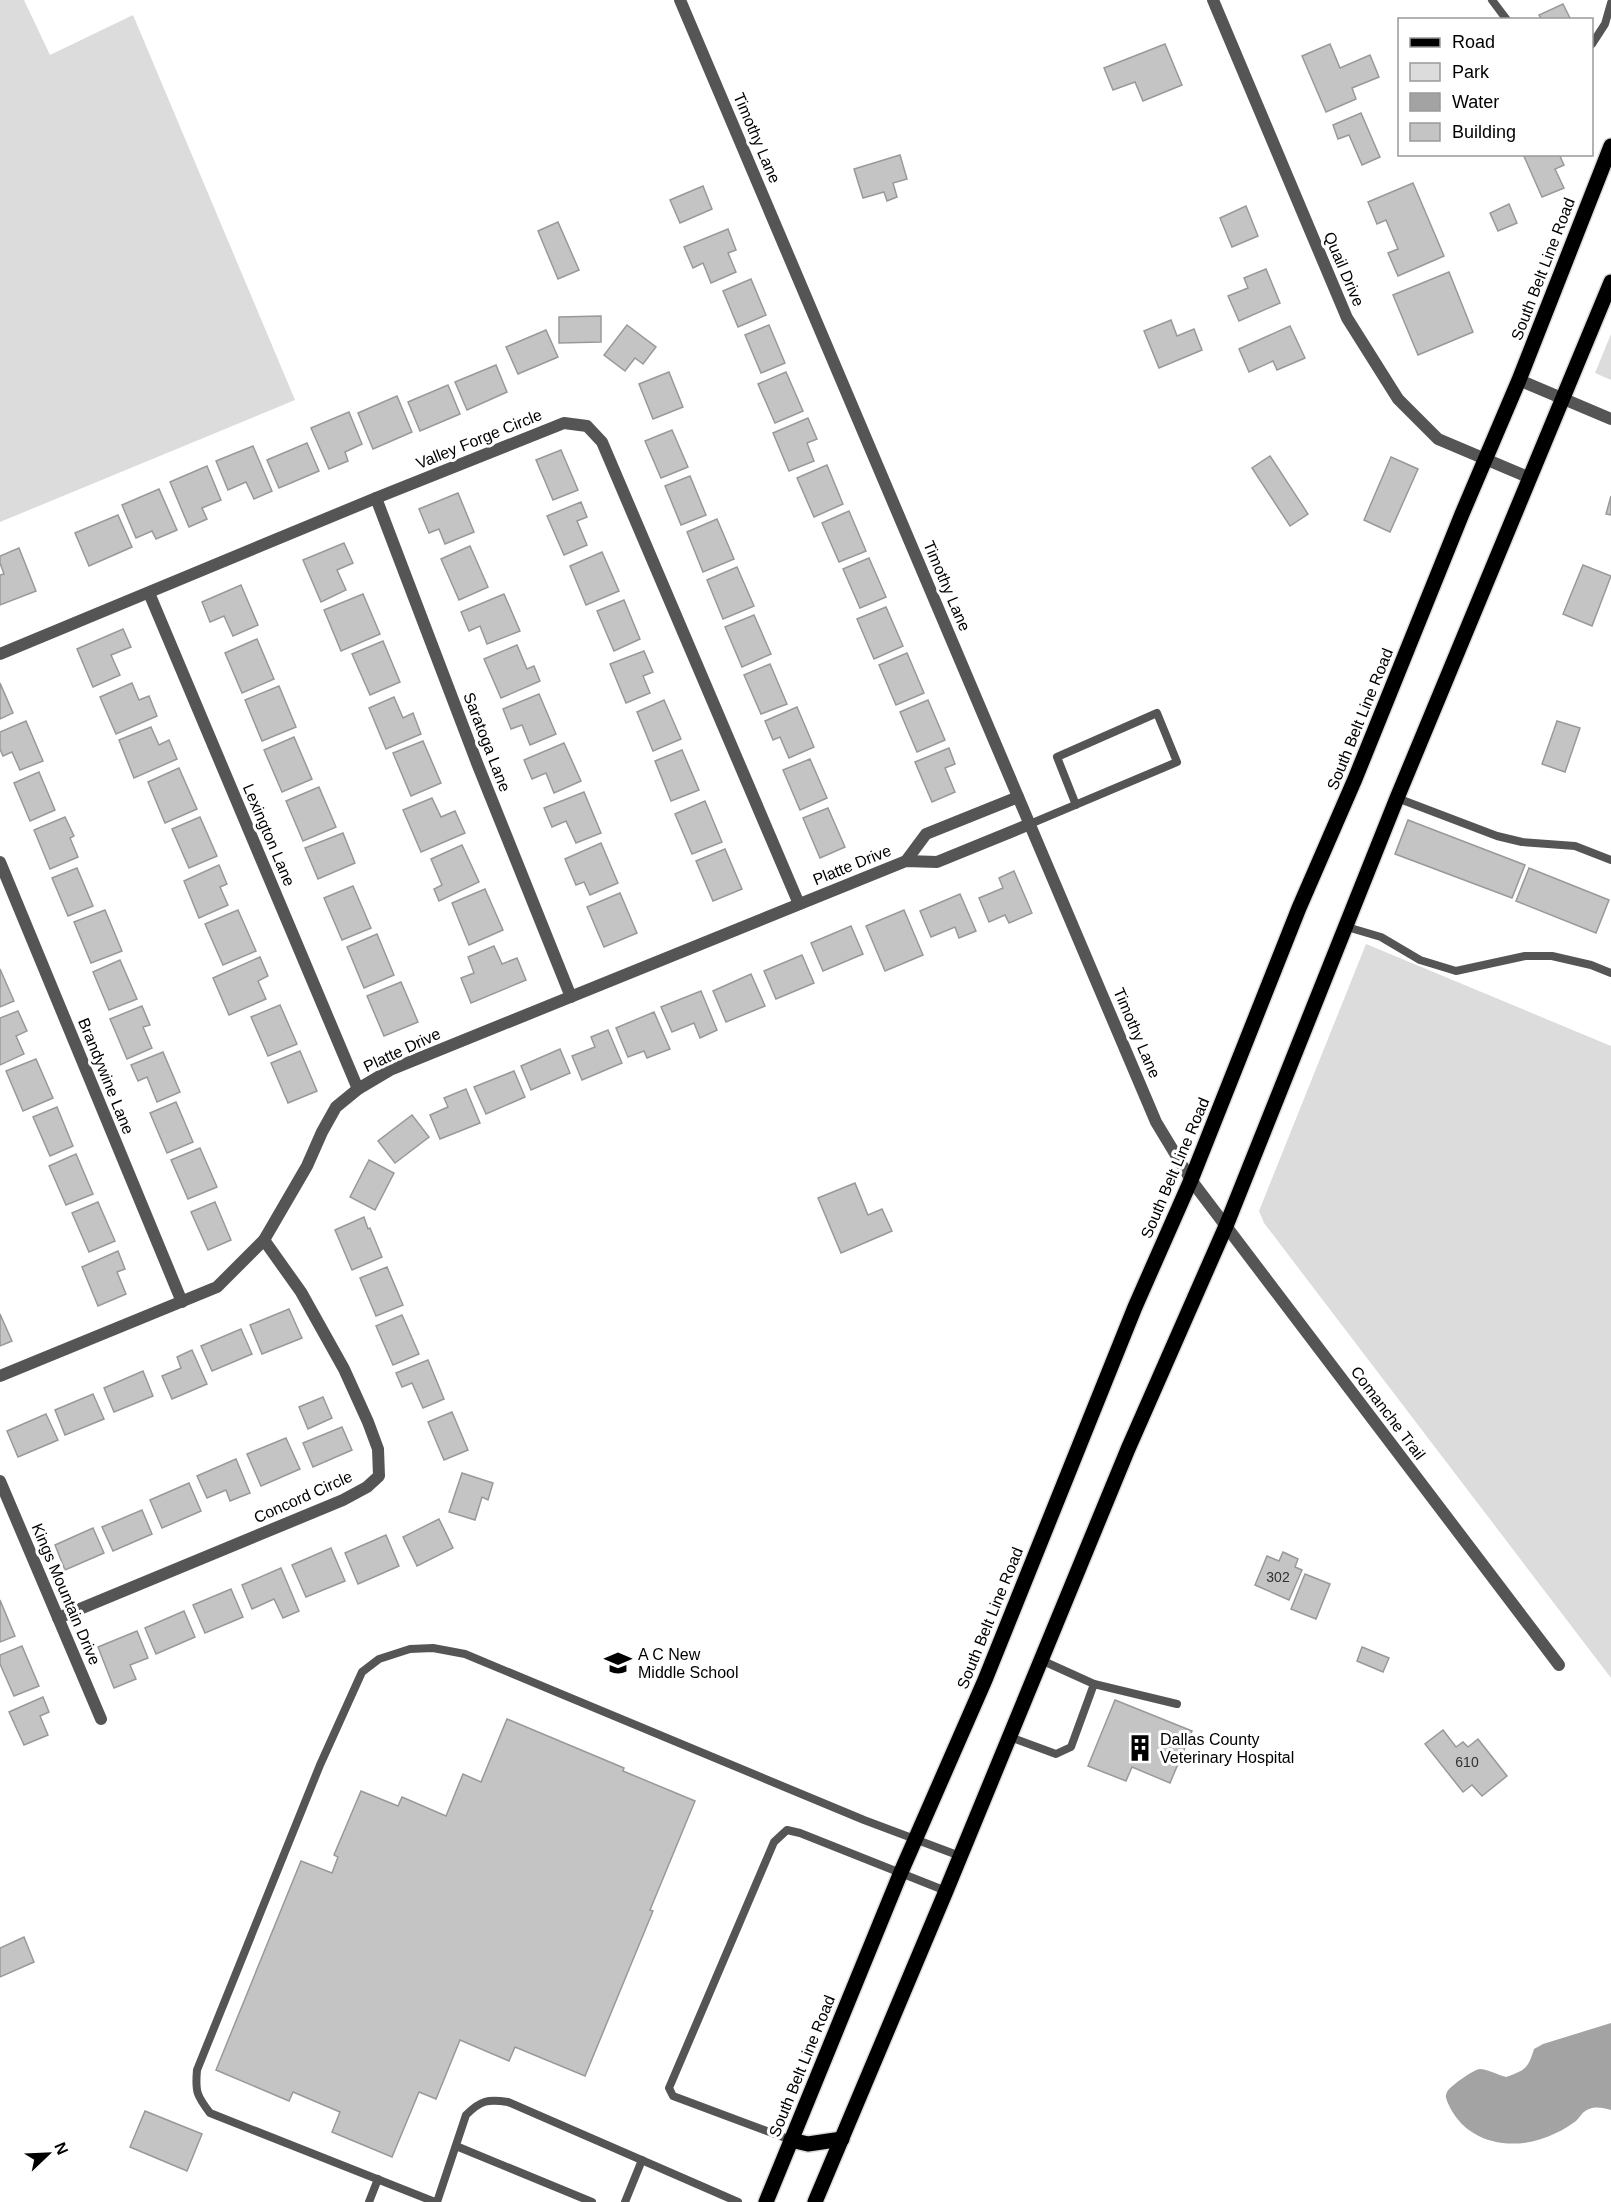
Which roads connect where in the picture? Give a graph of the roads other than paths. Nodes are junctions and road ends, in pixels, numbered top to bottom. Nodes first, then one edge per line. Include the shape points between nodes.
1 (680, 0) edge
2 (1213, 0) edge
3 (1492, 0) edge
4 (1611, 3) edge
5 (1506, 18) edge
6 (1593, 42) edge
7 (1611, 146) edge
8 (1611, 282) edge
9 (1519, 380) junction
10 (1562, 399) junction
11 (1611, 419) edge
12 (1486, 459) junction
13 (1530, 478) junction
14 (376, 498) junction
15 (150, 593) junction
16 (0, 654) edge
17 (1018, 796) junction
18 (1397, 798) junction
19 (1076, 804) junction
20 (1030, 824) junction
21 (1611, 860) edge
22 (906, 861) junction
23 (0, 862) edge
24 (800, 904) junction
25 (1347, 927) junction
26 (1611, 973) edge
27 (571, 996) junction
28 (358, 1089) junction
29 (1191, 1180) junction
30 (1226, 1226) junction
31 (264, 1240) junction
32 (182, 1302) junction
33 (0, 1376) edge
34 (0, 1481) edge
35 (58, 1618) junction
36 (1041, 1660) junction
37 (1559, 1665) dead end
38 (1094, 1684) junction
39 (1177, 1704) dead end
40 (101, 1719) dead end
41 (1010, 1737) junction
42 (916, 1839) junction
43 (960, 1856) junction
44 (901, 1872) junction
45 (946, 1891) junction
46 (842, 2139) junction
47 (791, 2140) junction
48 (456, 2146) junction
49 (642, 2160) junction
50 (378, 2179) junction
51 (369, 2202) edge
52 (436, 2202) edge
53 (592, 2202) edge
54 (625, 2202) edge
55 (738, 2202) edge
56 (766, 2202) edge
57 (815, 2202) edge

1 - 17 street, Timothy Lane
2 - 12 street, Quail Drive via 1347,318 1398,399 1438,439
3 - 5 lane
4 - 6 lane via 1605,24
7 - 9 main road, South Belt Line Road
8 - 10 main road
9 - 10 street
9 - 12 main road, South Belt Line Road
10 - 11 street
10 - 13 main road
12 - 13 street, Quail Drive
12 - 29 main road, South Belt Line Road via 1299,908
13 - 18 main road
14 - 15 street, Valley Forge Circle
14 - 24 street, Valley Forge Circle via 564,423 587,426 602,442
14 - 27 street, Saratoga Lane
15 - 16 street, Valley Forge Circle
15 - 28 street, Lexington Lane
17 - 20 street, Timothy Lane
17 - 22 street, Platte Drive via 926,834
18 - 21 lane via 1497,836 1575,846
18 - 25 main road
19 - 19 lane via 1177,762 1157,713 1057,757
19 - 20 lane
20 - 22 street, Platte Drive via 938,862
20 - 29 street, Timothy Lane via 1156,1122
22 - 24 street, Platte Drive
23 - 32 street, Brandywine Lane
24 - 27 street, Platte Drive
25 - 26 lane via 1381,937 1420,960 1456,970 1525,956 1552,956
25 - 30 main road
27 - 28 street, Platte Drive via 390,1070
28 - 31 street, Platte Drive via 336,1107
29 - 30 street, Comanche Trail
29 - 42 main road, South Belt Line Road
30 - 36 main road
30 - 37 street, Comanche Trail
31 - 32 street, Platte Drive via 217,1287
31 - 35 street, Concord Circle via 300,1292 344,1369 378,1449 379,1476 343,1500
32 - 33 street, Platte Drive
34 - 35 street, Kings Mountain Drive
35 - 40 street, Kings Mountain Drive
36 - 38 lane
36 - 41 main road
38 - 39 lane
38 - 41 lane via 1071,1747 1056,1754
41 - 43 main road
42 - 43 lane
42 - 44 main road, South Belt Line Road
42 - 50 lane via 465,1654 410,1648 379,1659 362,1672 320,1765 197,2070 196,2088 198,2098 210,2113
43 - 45 main road
44 - 45 lane
44 - 47 main road, South Belt Line Road
44 - 47 lane via 800,1833 787,1830 774,1842 669,2088 673,2096
45 - 46 main road
46 - 47 main road via 808,2144
46 - 57 main road
47 - 56 main road, South Belt Line Road
48 - 49 lane via 466,2115 476,2105 492,2099 508,2102
48 - 52 lane
48 - 53 lane
49 - 54 lane
49 - 55 lane
50 - 51 lane
50 - 52 lane

